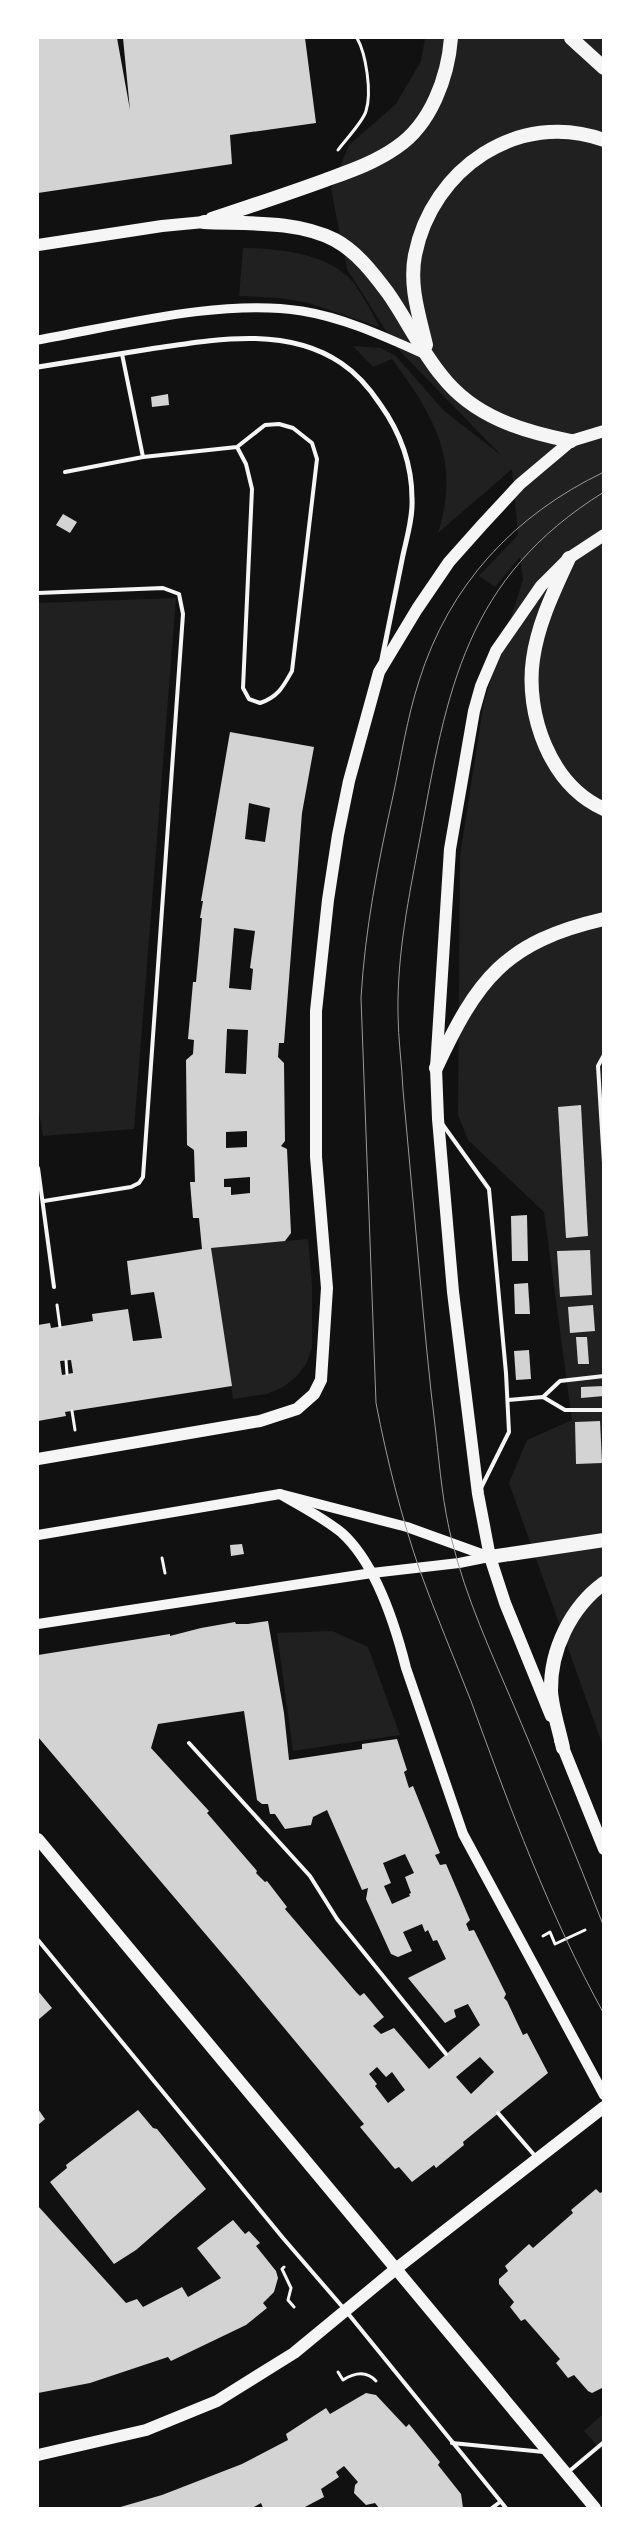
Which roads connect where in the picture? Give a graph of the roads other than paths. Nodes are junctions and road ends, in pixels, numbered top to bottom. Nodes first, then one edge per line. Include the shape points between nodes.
1 (451, 38) edge
2 (571, 38) edge
3 (604, 68) edge
4 (604, 140) edge
5 (204, 222) junction
6 (38, 245) edge
7 (38, 340) edge
8 (122, 354) junction
9 (429, 356) junction
10 (38, 367) edge
11 (604, 431) edge
12 (571, 441) junction
13 (236, 447) junction
14 (143, 457) junction
15 (65, 472) dead end
16 (604, 534) edge
17 (569, 558) junction
18 (38, 593) edge
19 (379, 672) junction
20 (604, 809) edge
21 (604, 919) edge
22 (604, 1055) edge
23 (436, 1068) junction
24 (438, 1119) junction
25 (604, 1163) edge
26 (38, 1168) edge
27 (44, 1201) junction
28 (54, 1287) road end
29 (604, 1376) edge
30 (543, 1397) junction
31 (508, 1400) junction
32 (604, 1410) edge
33 (38, 1459) edge
34 (280, 1494) junction
35 (478, 1494) junction
36 (38, 1535) edge
37 (604, 1540) edge
38 (490, 1557) junction
39 (372, 1573) junction
40 (604, 1583) edge
41 (38, 1624) edge
42 (189, 1743) dead end
43 (563, 1748) junction
44 (38, 1839) edge
45 (604, 1849) edge
46 (38, 1940) edge
47 (446, 2054) dead end
48 (604, 2095) edge
49 (604, 2107) edge
50 (498, 2113) dead end
51 (538, 2159) junction
52 (397, 2268) junction
53 (346, 2311) junction
54 (604, 2442) edge
55 (452, 2443) junction
56 (548, 2452) junction
57 (38, 2455) edge
58 (566, 2474) junction
59 (500, 2502) junction
60 (492, 2508) edge
61 (506, 2508) edge
62 (595, 2508) edge

1 - 5 highway via 447,70 438,92 414,131 398,146 364,166
2 - 3 highway
4 - 9 highway via 570,132 520,137 485,151 447,188 423,227 415,255 415,300
5 - 6 main road
5 - 9 highway via 300,229 336,241 359,258 376,277
7 - 9 street via 152,319 268,307 346,321
8 - 10 street
8 - 14 lane
8 - 19 street via 220,340 276,339 314,349 342,363 370,390 395,425 404,448 412,500
9 - 12 highway via 455,392 477,409 505,424
11 - 12 main road
12 - 19 main road via 520,484 449,562
13 - 13 lane via 265,425 279,424 293,428 312,443 318,459 292,671 281,690 273,698 260,703 249,699 243,688 252,489 246,464
13 - 14 lane
14 - 15 lane
16 - 17 main road
17 - 20 highway via 539,632 533,660 533,706 556,767 580,793
17 - 23 main road via 540,586 496,651 474,711 450,849
18 - 27 lane via 163,588 179,594 183,614 143,1177 130,1187
19 - 33 main road via 338,835 316,1011 316,1157 327,1288 321,1380 314,1394 297,1409 260,1421
21 - 23 highway via 557,932 514,955 498,968 481,986 460,1018
22 - 25 lane via 598,1066
23 - 24 main road
24 - 31 lane via 489,1189
24 - 35 main road via 453,1292
26 - 27 lane
27 - 28 lane
29 - 30 lane via 560,1380
30 - 31 lane
30 - 32 lane via 565,1410
31 - 35 lane via 509,1432
34 - 36 main road
34 - 38 main road via 407,1527
34 - 39 main road via 341,1532
35 - 38 main road
37 - 38 highway
38 - 39 main road
38 - 43 main road
39 - 41 main road
39 - 48 main road via 400,1644 463,1834
40 - 43 highway via 578,1608 558,1646 551,1690
42 - 47 lane via 310,1876 337,1919
43 - 45 main road
44 - 52 main road
46 - 53 lane
49 - 51 main road
50 - 51 lane
51 - 52 main road
52 - 53 main road
52 - 56 main road
53 - 55 lane
53 - 57 main road via 294,2353 217,2400 146,2430
54 - 58 lane
55 - 56 lane
55 - 59 lane
56 - 58 main road
58 - 62 main road
59 - 60 lane
59 - 61 lane

